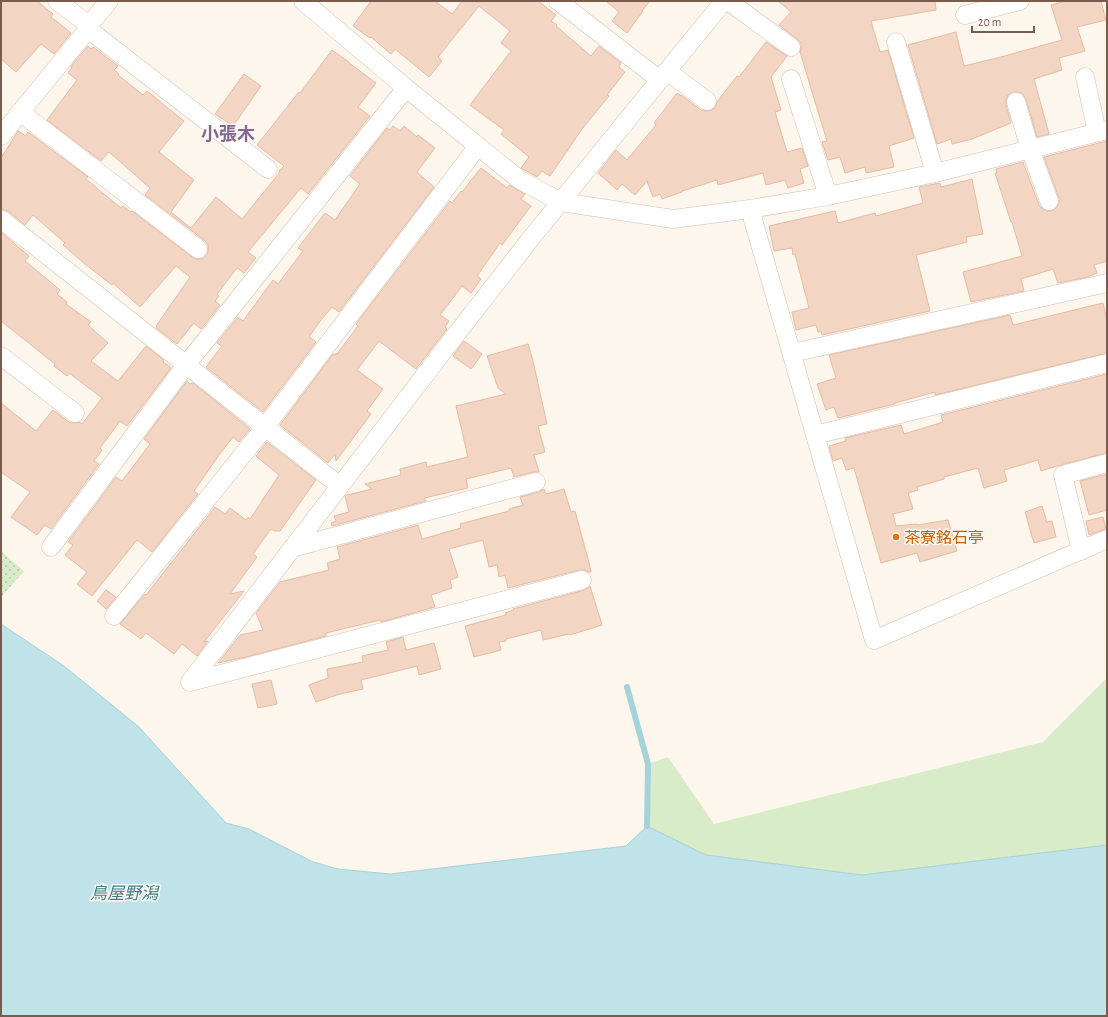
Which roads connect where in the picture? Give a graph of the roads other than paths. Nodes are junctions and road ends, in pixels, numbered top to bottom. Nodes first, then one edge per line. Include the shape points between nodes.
1 (57, 1) edge
2 (108, 1) edge
3 (303, 1) edge
4 (558, 1) edge
5 (724, 1) edge
6 (728, 1) edge
7 (1020, 1) edge
8 (966, 15) dead end
9 (88, 27) junction
10 (896, 42) dead end
11 (791, 47) dead end
12 (663, 76) junction
13 (1085, 77) dead end
14 (791, 79) dead end
15 (406, 88) junction
16 (707, 101) dead end
17 (1016, 102) dead end
18 (20, 112) junction
19 (1102, 131) edge
20 (1, 136) edge
21 (478, 146) junction
22 (1030, 149) junction
23 (268, 170) dead end
24 (935, 173) junction
25 (828, 196) junction
26 (1049, 201) dead end
27 (561, 202) junction
28 (750, 208) junction
29 (1, 219) edge
30 (198, 249) dead end
31 (1107, 283) edge
32 (792, 353) junction
33 (1, 356) edge
34 (1107, 363) edge
35 (186, 365) junction
36 (75, 413) dead end
37 (265, 427) junction
38 (815, 435) junction
39 (1107, 463) edge
40 (536, 482) dead end
41 (340, 486) junction
42 (1107, 539) edge
43 (51, 547) dead end
44 (292, 548) junction
45 (1081, 551) junction
46 (582, 580) dead end
47 (114, 616) dead end

1 - 9 street
2 - 9 street
3 - 15 street
4 - 12 street
5 - 12 street
6 - 11 street
7 - 8 street
9 - 18 street
9 - 23 street
10 - 24 street
12 - 16 street
12 - 27 street
13 - 19 street
14 - 25 street
15 - 21 street
15 - 35 street
17 - 22 street
18 - 20 street
18 - 30 street
19 - 22 street
21 - 27 street via 520,180
21 - 37 street
22 - 24 street
22 - 26 street
24 - 25 street
25 - 28 street
27 - 28 street via 673,219
27 - 41 street
28 - 32 street
29 - 35 street
31 - 32 street
32 - 38 street
33 - 36 street
34 - 38 street
35 - 37 street
35 - 43 street
37 - 41 street
37 - 47 street
38 - 45 street via 874,640
39 - 45 street via 1063,475
40 - 44 street
41 - 44 street
42 - 45 street
44 - 46 street via 190,682

